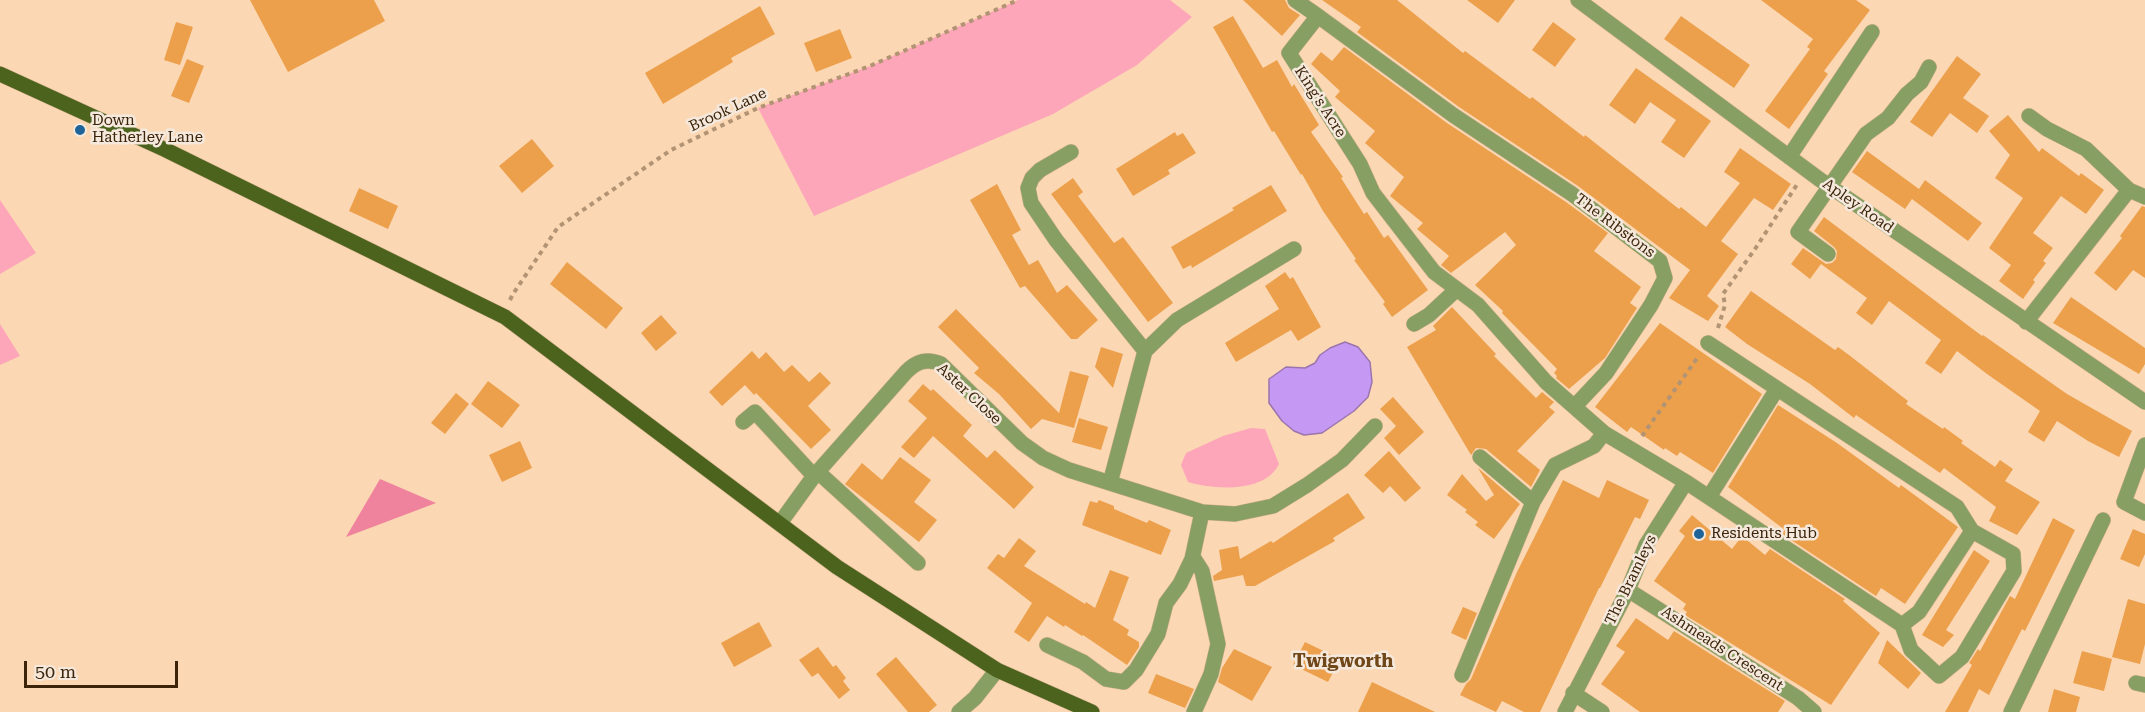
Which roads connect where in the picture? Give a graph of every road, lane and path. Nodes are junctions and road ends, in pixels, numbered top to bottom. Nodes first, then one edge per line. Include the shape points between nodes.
1 (1018, 0) edge
2 (1295, 0) edge
3 (1578, 0) edge
4 (1318, 16) junction
5 (1872, 32) dead end
6 (1929, 67) dead end
7 (0, 74) edge
8 (2030, 116) dead end
9 (1071, 152) dead end
10 (1789, 157) junction
11 (1806, 170) junction
12 (1829, 186) junction
13 (2129, 190) junction
14 (2145, 197) edge
15 (1294, 249) dead end
16 (1755, 249) dead end
17 (1828, 254) dead end
18 (1456, 289) junction
19 (505, 317) junction
20 (2026, 322) junction
21 (1414, 324) dead end
22 (1708, 343) dead end
23 (1145, 351) junction
24 (1778, 388) junction
25 (2145, 402) edge
26 (1575, 406) junction
27 (743, 422) dead end
28 (1366, 431) dead end
29 (1604, 433) junction
30 (2145, 445) edge
31 (1480, 457) dead end
32 (816, 474) junction
33 (1686, 482) junction
34 (1110, 483) junction
35 (1709, 497) junction
36 (1533, 502) junction
37 (1202, 512) junction
38 (2145, 513) edge
39 (2103, 520) dead end
40 (780, 524) junction
41 (1972, 531) junction
42 (1193, 557) junction
43 (918, 563) dead end
44 (1628, 590) junction
45 (1902, 625) junction
46 (1047, 645) dead end
47 (997, 670) junction
48 (1462, 675) dead end
49 (1573, 693) junction
50 (959, 712) edge
51 (1092, 712) edge
52 (1194, 712) edge
53 (1565, 712) edge
54 (1602, 712) edge
55 (1814, 712) edge
56 (2011, 712) edge

1 - 19 path, Brook Lane via 870,66 758,108 671,150 558,227 513,294
2 - 4 street
3 - 10 street, Apley Road
4 - 18 street, King's Acre via 1289,53 1360,164 1373,193 1434,272
4 - 26 street, The Ribstons via 1453,116 1572,194 1660,261 1665,278 1651,305 1606,374
5 - 10 street
6 - 12 street via 1921,82 1888,118 1866,134
7 - 19 main road via 166,150
8 - 13 street via 2086,149
9 - 23 street via 1032,178 1028,188 1031,203
10 - 11 street, Apley Road
11 - 12 street, Apley Road
11 - 16 path
12 - 17 street via 1798,231
12 - 20 street, Apley Road
13 - 14 street
13 - 20 street
15 - 23 street via 1176,321
18 - 21 street
18 - 26 street via 1478,304 1546,382
19 - 40 main road
20 - 25 street, Apley Road
22 - 24 street
23 - 34 street
24 - 35 street
24 - 41 street via 1957,507
26 - 29 street
27 - 32 street via 755,412
28 - 37 street, Aster Close via 1342,460 1273,506 1235,514
29 - 33 street
29 - 36 street via 1594,446 1555,465
30 - 38 street via 2124,502
31 - 36 street
32 - 34 street, Aster Close via 913,365 932,360 1043,458
32 - 40 street, Aster Close
32 - 43 street
33 - 35 street
33 - 44 street, The Bramleys via 1646,545
34 - 37 street, Aster Close
35 - 45 street
36 - 48 street
37 - 42 street
39 - 56 street
40 - 47 main road via 837,567
41 - 45 street via 1918,612
41 - 45 street via 2013,554 2014,571 1962,657 1939,676 1911,650
42 - 46 street via 1166,603 1158,634 1124,682 1106,679 1083,662
42 - 52 street via 1202,571 1218,644 1211,674
44 - 49 street, The Bramleys
44 - 55 street, Ashmeads Crescent
47 - 50 street
47 - 51 main road
49 - 53 street, The Bramleys
49 - 54 street

